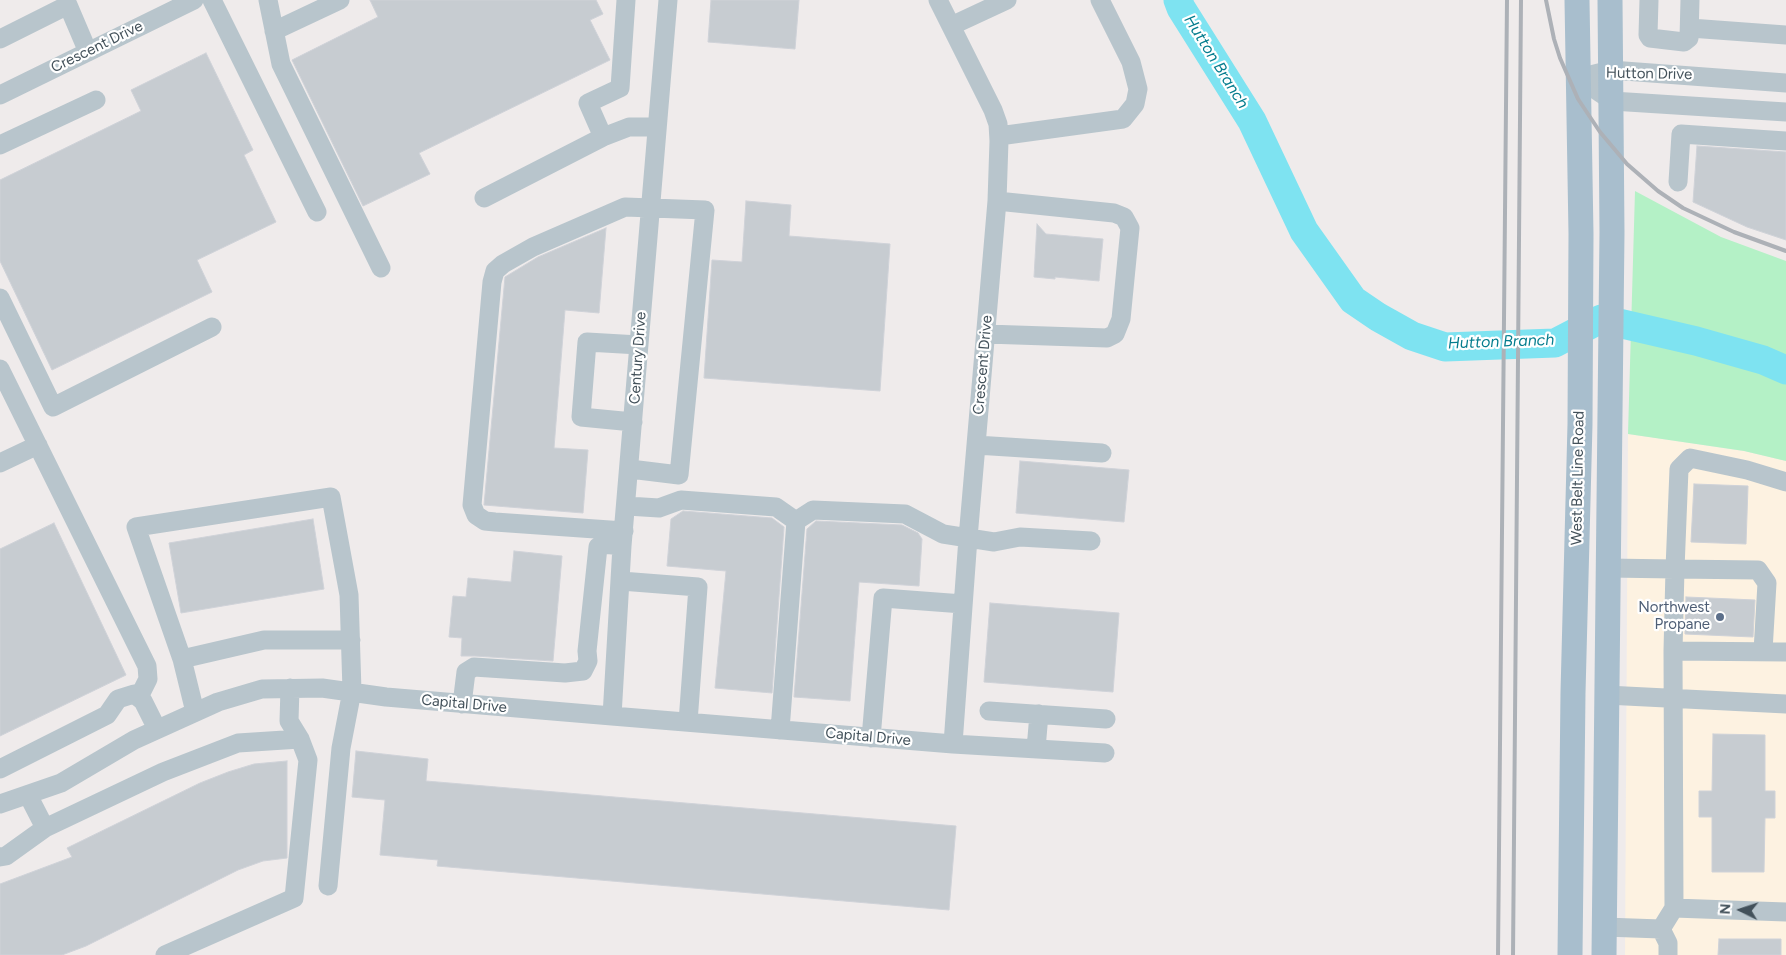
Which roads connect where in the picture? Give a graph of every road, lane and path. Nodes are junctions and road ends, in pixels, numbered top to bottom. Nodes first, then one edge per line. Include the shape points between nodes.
1 (212, 0) edge
2 (268, 0) edge
3 (340, 0) edge
4 (626, 0) edge
5 (668, 0) edge
6 (938, 0) edge
7 (1008, 0) edge
8 (1100, 0) edge
9 (1577, 0) edge
10 (1610, 0) edge
11 (1649, 0) edge
12 (1690, 0) edge
13 (186, 2) edge
14 (71, 3) edge
15 (951, 26) junction
16 (1690, 28) junction
17 (274, 31) junction
18 (1786, 34) edge
19 (0, 39) edge
20 (88, 52) junction
21 (1611, 70) junction
22 (1578, 78) junction
23 (1786, 83) edge
24 (0, 95) edge
25 (96, 100) dead end
26 (1612, 101) junction
27 (1786, 112) edge
28 (657, 126) junction
29 (999, 136) junction
30 (603, 137) junction
31 (1786, 141) edge
32 (0, 145) edge
33 (1678, 182) dead end
34 (484, 198) dead end
35 (997, 201) junction
36 (651, 207) junction
37 (317, 212) dead end
38 (381, 268) dead end
39 (0, 298) edge
40 (212, 327) dead end
41 (986, 334) junction
42 (639, 345) junction
43 (0, 369) edge
44 (634, 422) junction
45 (38, 445) junction
46 (976, 445) junction
47 (1102, 453) dead end
48 (0, 463) edge
49 (630, 469) junction
50 (1786, 482) edge
51 (627, 506) junction
52 (796, 521) junction
53 (623, 538) junction
54 (968, 538) junction
55 (1091, 541) dead end
56 (1608, 568) junction
57 (1675, 569) junction
58 (621, 581) junction
59 (963, 604) junction
60 (351, 640) junction
61 (1763, 650) junction
62 (1673, 651) junction
63 (1786, 652) edge
64 (182, 659) junction
65 (588, 661) junction
66 (614, 671) junction
67 (290, 688) junction
68 (352, 691) junction
69 (1573, 693) junction
70 (1606, 695) junction
71 (139, 697) junction
72 (1674, 699) junction
73 (462, 704) junction
74 (1786, 704) edge
75 (989, 711) dead end
76 (196, 712) junction
77 (1039, 714) junction
78 (612, 716) junction
79 (1106, 719) dead end
80 (688, 722) junction
81 (157, 729) junction
82 (780, 730) junction
83 (871, 738) junction
84 (300, 739) junction
85 (953, 744) junction
86 (1036, 749) junction
87 (1105, 753) dead end
88 (0, 769) edge
89 (28, 795) junction
90 (0, 804) edge
91 (45, 828) junction
92 (0, 857) edge
93 (328, 886) dead end
94 (1674, 908) junction
95 (1786, 912) edge
96 (1604, 926) junction
97 (1661, 929) junction
98 (165, 955) edge
99 (1570, 955) edge
100 (1604, 955) edge
101 (1668, 955) edge

1 - 37 street
2 - 17 street
3 - 17 street
4 - 30 street via 620,88 588,103
5 - 28 street, Century Drive
6 - 15 street, Crescent Drive
7 - 15 street
8 - 29 street via 1131,62 1138,88 1135,104 1123,119
9 - 22 main road, West Belt Line Road
10 - 21 main road, West Belt Line Road
11 - 16 street via 1650,38 1687,41
12 - 16 street
13 - 20 street, Crescent Drive
14 - 19 street
14 - 20 street
15 - 29 street, Crescent Drive via 993,110
16 - 18 street
17 - 38 street via 281,64
20 - 24 street, Crescent Drive
21 - 22 street, Hutton Drive
21 - 23 street, Hutton Drive
21 - 26 main road, West Belt Line Road
22 - 26 street, Hutton Drive
22 - 69 main road, West Belt Line Road via 1580,424
25 - 32 street
26 - 27 street, Hutton Drive
26 - 56 main road, West Belt Line Road
28 - 30 street via 629,126
28 - 36 street, Century Drive
29 - 35 street, Crescent Drive
30 - 34 street
31 - 33 street via 1681,134
35 - 41 street, Crescent Drive
35 - 41 street via 1114,213 1124,218 1130,228 1121,318 1116,334 1107,338
36 - 42 street, Century Drive
36 - 49 street via 704,210 679,475
36 - 53 street via 625,207 533,247 495,271 472,505 476,515 485,521
39 - 40 street via 52,407
41 - 46 street, Crescent Drive
42 - 44 street, Century Drive
42 - 44 street via 587,342 581,418
43 - 45 street
44 - 49 street, Century Drive
45 - 48 street
45 - 71 street via 147,666 148,679
46 - 47 street
46 - 54 street, Crescent Drive
49 - 51 street, Century Drive
50 - 57 street via 1690,458 1678,469
51 - 52 street via 659,508 680,500 776,507
51 - 53 street, Century Drive
52 - 54 street via 813,510 904,514 943,534
52 - 82 street
53 - 58 street, Century Drive
53 - 65 street via 598,547
54 - 55 street via 994,542 1020,537
54 - 59 street, Crescent Drive
56 - 57 street
56 - 70 main road, West Belt Line Road
57 - 61 street via 1758,570 1767,583
57 - 62 street
58 - 66 street, Century Drive
58 - 80 street via 698,587
59 - 83 street via 883,598
59 - 85 street, Crescent Drive
60 - 64 street via 264,640
60 - 64 street via 348,595 331,497 136,527
60 - 68 street
61 - 62 street
61 - 63 street
62 - 72 street
64 - 76 street
65 - 66 street via 600,669
65 - 73 street via 583,671 565,673 474,667 466,672
66 - 78 street, Century Drive
67 - 68 street, Capital Drive
67 - 76 street, Capital Drive via 262,689
67 - 84 street via 289,721
68 - 73 street, Capital Drive
68 - 93 street via 341,748
69 - 70 main road
69 - 99 main road, West Belt Line Road
70 - 72 street
70 - 96 main road, West Belt Line Road
71 - 81 street
71 - 88 street via 134,694 118,699 107,715
72 - 74 street
72 - 94 street
73 - 78 street, Capital Drive
75 - 77 street
76 - 81 street, Capital Drive
77 - 79 street
77 - 86 street
78 - 80 street, Capital Drive
80 - 82 street, Capital Drive
81 - 89 street, Capital Drive via 61,783
82 - 83 street, Capital Drive
83 - 85 street, Capital Drive
84 - 91 street via 238,743 163,772
84 - 98 street via 308,760 294,898
85 - 86 street, Capital Drive
86 - 87 street, Capital Drive
89 - 90 street, Capital Drive
89 - 91 street
91 - 92 street
94 - 95 street
94 - 97 street
96 - 97 street
96 - 100 main road, West Belt Line Road
97 - 101 street via 1668,943

